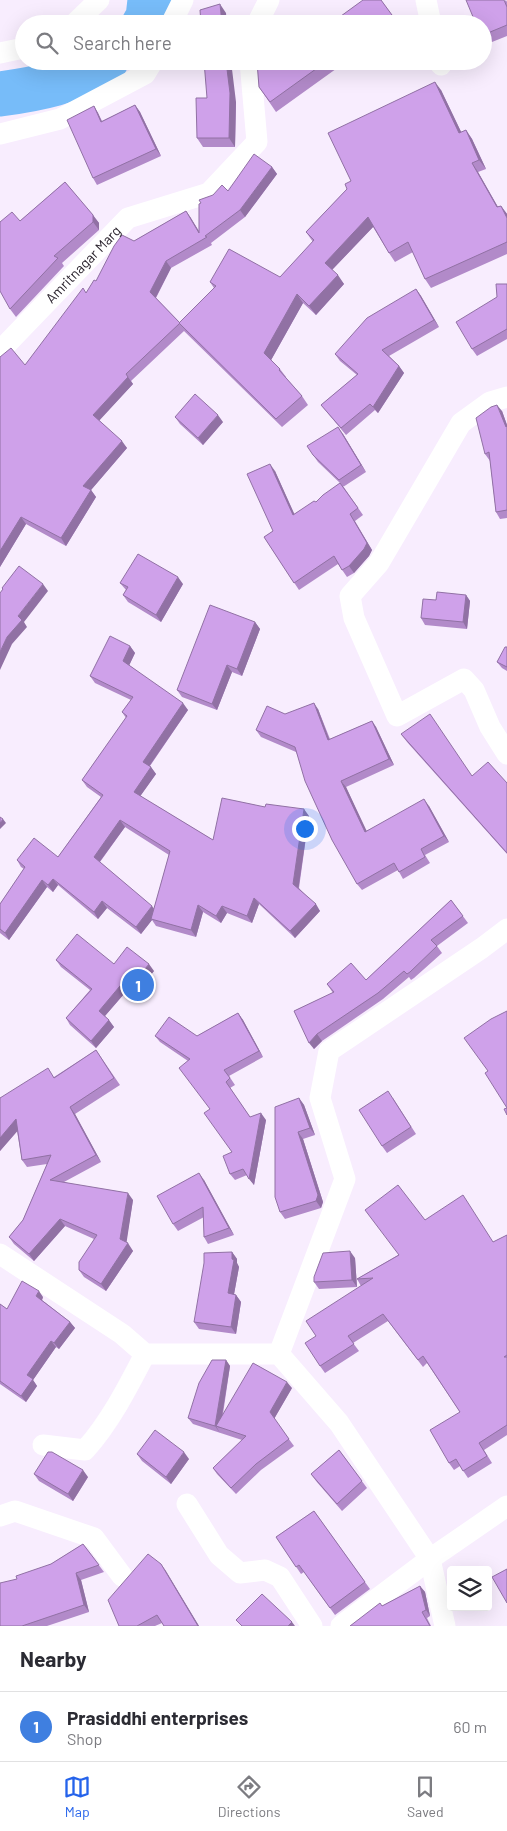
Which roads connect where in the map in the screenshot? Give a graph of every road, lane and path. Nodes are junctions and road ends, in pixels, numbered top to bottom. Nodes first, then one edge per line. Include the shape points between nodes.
1 (99, 0) edge
2 (183, 0) edge
3 (269, 0) edge
4 (426, 0) edge
5 (83, 15) edge
6 (176, 15) edge
7 (262, 15) edge
8 (429, 15) edge
9 (15, 50) edge
10 (0, 53) edge
11 (147, 70) edge
12 (251, 70) edge
13 (0, 134) edge
14 (0, 351) edge
15 (507, 397) edge
16 (507, 754) edge
17 (507, 930) edge
18 (0, 1254) edge
19 (146, 1354) junction
20 (278, 1354) junction
21 (43, 1445) dead end
22 (187, 1504) dead end
23 (507, 1506) edge
24 (0, 1516) edge
25 (430, 1559) junction
26 (122, 1576) dead end
27 (312, 1626) edge
28 (341, 1626) edge
29 (445, 1626) edge

1 - 5 street
2 - 6 street
3 - 7 street
4 - 8 street
9 - 10 street
11 - 13 street via 60,119
12 - 14 street, Amritnagar Marg via 257,142 209,193 128,218
15 - 16 street via 490,402 461,423 379,563 350,596 354,618 397,716 464,679 474,690 490,727
17 - 20 street via 330,1052 320,1098 345,1179
18 - 19 street via 122,1334
19 - 20 street
19 - 21 street via 126,1392 86,1450
20 - 25 street via 339,1423
22 - 27 street via 219,1555 240,1573 265,1570 280,1577
23 - 25 street
24 - 26 street via 15,1511 94,1538
25 - 28 street
25 - 29 street

